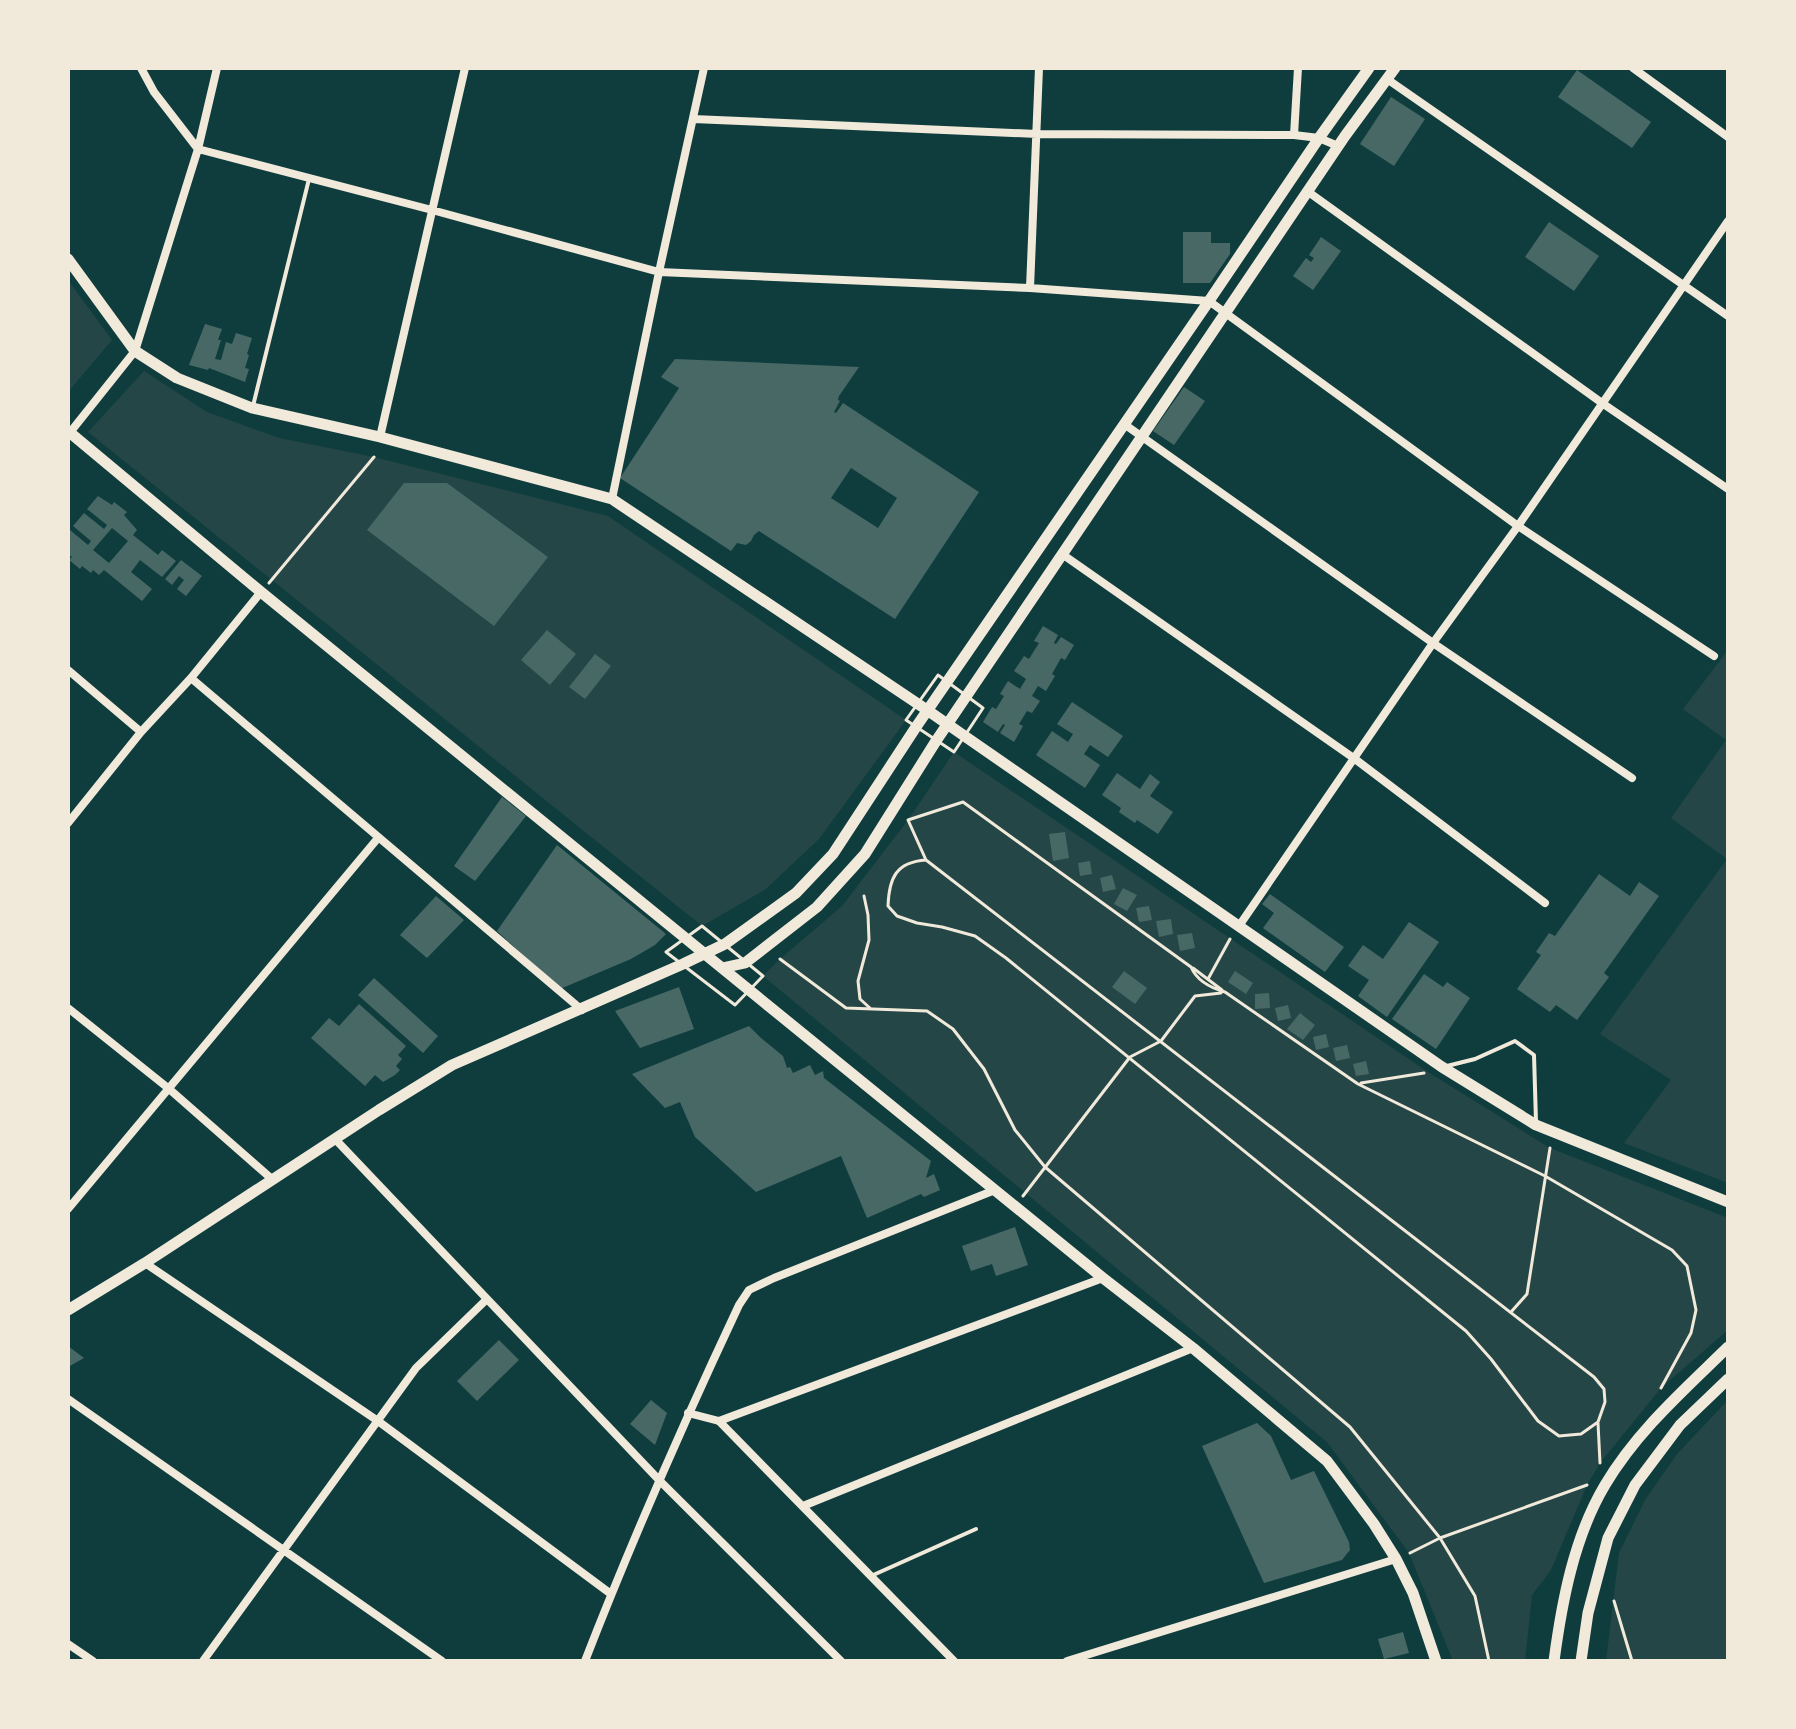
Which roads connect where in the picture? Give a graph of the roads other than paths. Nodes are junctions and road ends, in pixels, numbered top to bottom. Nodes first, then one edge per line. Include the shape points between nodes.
1 (141, 68) edge
2 (217, 68) edge
3 (465, 68) edge
4 (704, 68) edge
5 (1039, 68) edge
6 (1298, 68) edge
7 (1369, 68) edge
8 (1395, 68) edge
9 (1633, 68) edge
10 (1387, 79) junction
11 (693, 119) junction
12 (1037, 134) junction
13 (1294, 135) junction
14 (1728, 137) edge
15 (1319, 138) junction
16 (1338, 146) junction
17 (198, 149) junction
18 (309, 179) junction
19 (1307, 191) junction
20 (432, 210) junction
21 (1728, 221) edge
22 (68, 259) edge
23 (659, 272) junction
24 (1684, 287) junction
25 (1030, 288) junction
26 (1209, 301) junction
27 (1226, 313) junction
28 (1728, 316) edge
29 (135, 351) junction
30 (1602, 403) junction
31 (252, 408) junction
32 (1124, 424) junction
33 (69, 432) edge
34 (380, 437) junction
35 (1141, 438) junction
36 (1728, 489) edge
37 (612, 499) junction
38 (1518, 526) junction
39 (1062, 554) junction
40 (261, 592) junction
41 (1433, 643) junction
42 (1714, 656) dead end
43 (68, 670) edge
44 (191, 678) junction
45 (927, 710) junction
46 (948, 725) junction
47 (141, 732) junction
48 (1355, 759) junction
49 (1632, 778) dead end
50 (68, 823) edge
51 (378, 838) junction
52 (1545, 903) dead end
53 (1239, 926) junction
54 (704, 954) junction
55 (722, 968) junction
56 (68, 1008) edge
57 (582, 1010) junction
58 (1442, 1067) junction
59 (168, 1088) junction
60 (1536, 1125) junction
61 (336, 1140) junction
62 (273, 1180) junction
63 (995, 1190) junction
64 (1727, 1201) edge
65 (68, 1209) edge
66 (145, 1263) junction
67 (1103, 1278) junction
68 (487, 1299) junction
69 (68, 1310) edge
70 (1728, 1347) edge
71 (1193, 1348) junction
72 (1728, 1379) edge
73 (68, 1399) edge
74 (688, 1413) junction
75 (378, 1421) junction
76 (719, 1421) junction
77 (660, 1481) junction
78 (803, 1506) junction
79 (976, 1529) dead end
80 (284, 1550) junction
81 (1396, 1559) junction
82 (871, 1576) junction
83 (611, 1594) junction
84 (68, 1644) edge
85 (93, 1661) edge
86 (203, 1661) edge
87 (442, 1661) edge
88 (585, 1661) edge
89 (841, 1661) edge
90 (954, 1661) edge
91 (1067, 1661) edge
92 (1436, 1661) edge
93 (1554, 1661) edge
94 (1581, 1661) edge

1 - 17 street
2 - 17 street
3 - 20 street
4 - 11 street
5 - 12 street
6 - 13 street
7 - 15 street
8 - 10 street
9 - 14 street
10 - 16 street
10 - 24 street
11 - 12 street
11 - 23 street
12 - 13 street
12 - 25 street
13 - 15 street
15 - 16 street
15 - 26 street
16 - 19 street
17 - 18 street
17 - 29 street
18 - 20 street
18 - 31 lane
19 - 27 street
19 - 30 street
20 - 23 street
20 - 34 street
21 - 24 street
22 - 29 street
23 - 25 street
23 - 37 street
24 - 28 street
24 - 30 street
25 - 26 street
26 - 27 street
26 - 32 street
27 - 35 street
27 - 38 street
29 - 31 street via 177,378
29 - 33 street
30 - 36 street
30 - 38 street
31 - 34 street
32 - 35 street
32 - 45 street
33 - 40 street
34 - 37 street
35 - 39 street
35 - 41 street
37 - 45 street
38 - 41 street
38 - 42 street
39 - 46 street
39 - 48 street
40 - 44 street
40 - 54 street
41 - 48 street
41 - 49 street
43 - 47 street
44 - 47 street
44 - 51 street
45 - 46 street
45 - 54 street via 833,854 796,893
46 - 53 street
46 - 55 street via 865,854 817,907 745,963
47 - 50 street
48 - 52 street
48 - 53 street
51 - 57 street
51 - 59 street
53 - 58 street
54 - 55 street
54 - 57 street
55 - 63 street
56 - 59 street
57 - 61 street via 452,1065
58 - 60 street
58 - 60 lane via 1515,1041 1534,1055
59 - 62 street
59 - 65 street
60 - 64 street
61 - 62 street
61 - 68 street
62 - 66 street
63 - 67 street
63 - 74 street via 749,1290
66 - 69 street
66 - 75 street
67 - 71 street
67 - 76 street
68 - 75 street via 416,1368
68 - 77 street
70 - 93 street via 1640,1435 1605,1485 1580,1539
71 - 78 street
71 - 81 street via 1327,1461
72 - 94 street via 1680,1425 1635,1485 1608,1538
73 - 80 street
74 - 76 street
74 - 77 street
75 - 80 street
75 - 83 street
76 - 78 street
77 - 83 street
77 - 89 street
78 - 82 street
79 - 82 lane
80 - 86 street
80 - 87 street
81 - 91 street
81 - 92 street
82 - 90 street
83 - 88 street
84 - 85 street

